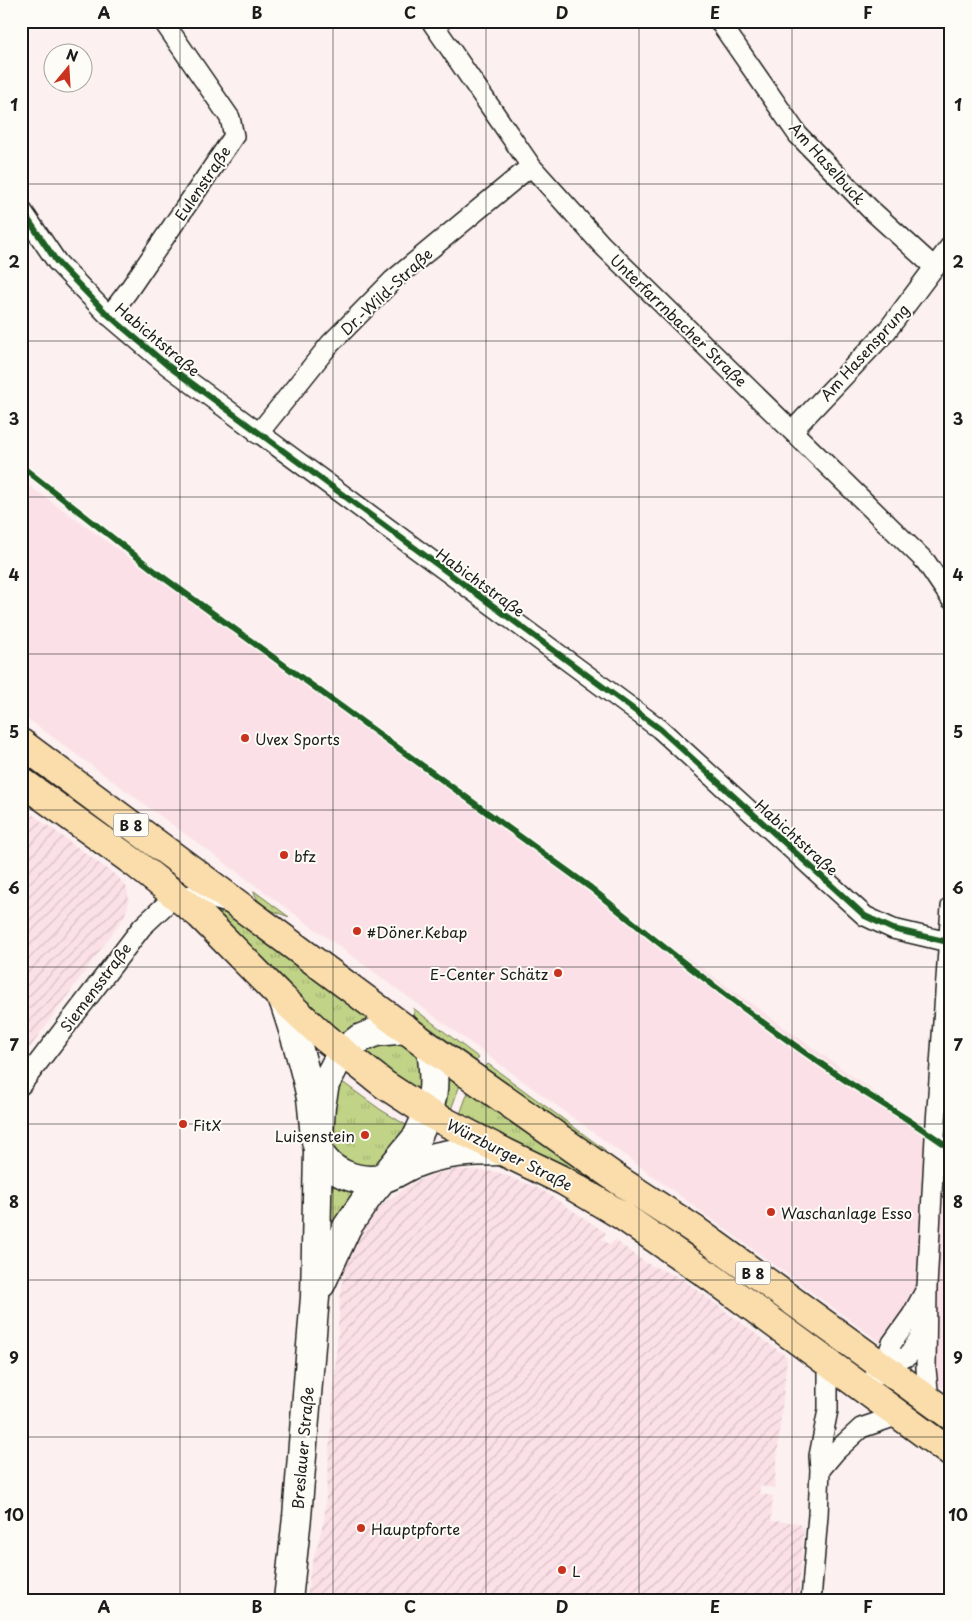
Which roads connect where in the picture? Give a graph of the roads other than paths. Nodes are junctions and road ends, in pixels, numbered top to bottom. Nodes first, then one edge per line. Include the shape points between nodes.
1 (163, 21) edge
2 (431, 21) edge
3 (719, 21) edge
4 (531, 166) junction
5 (21, 209) edge
6 (951, 245) edge
7 (935, 268) junction
8 (110, 316) junction
9 (792, 431) junction
10 (258, 434) junction
11 (951, 599) edge
12 (21, 743) edge
13 (21, 781) edge
14 (176, 895) junction
15 (240, 906) junction
16 (951, 907) edge
17 (948, 942) junction
18 (283, 999) junction
19 (406, 1029) junction
20 (431, 1048) junction
21 (342, 1052) junction
22 (21, 1085) edge
23 (428, 1112) junction
24 (318, 1151) junction
25 (502, 1151) junction
26 (382, 1179) junction
27 (927, 1287) junction
28 (315, 1297) junction
29 (927, 1324) junction
30 (828, 1364) junction
31 (883, 1367) junction
32 (864, 1390) junction
33 (929, 1400) junction
34 (899, 1415) junction
35 (951, 1416) edge
36 (951, 1453) edge
37 (820, 1470) junction
38 (288, 1600) edge
39 (811, 1600) edge

1 - 8 street, Eulenstraße via 230,118 234,136
2 - 4 street, Unterfarrnbacher Straße
3 - 7 street, Am Haselbuck via 798,135 869,208
4 - 9 street, Unterfarrnbacher Straße via 602,245
4 - 10 street, Dr.-Wild-Straße via 393,280 330,344
5 - 8 street, Habichtstraße via 57,262
6 - 7 street, Am Hasensprung
7 - 9 street, Am Hasensprung via 886,332
8 - 10 street, Habichtstraße via 167,365
9 - 11 street, Unterfarrnbacher Straße via 926,562
10 - 17 street, Habichtstraße via 660,729 865,916 893,929
12 - 15 main road, Würzburger Straße / B 8
13 - 14 main road, Würzburger Straße / B 8
14 - 15 street, Würzburger Straße via 203,896
14 - 18 main road, Würzburger Straße / B 8
14 - 22 street, Siemensstraße via 142,926
15 - 19 main road, Würzburger Straße / B 8
16 - 17 street
17 - 27 street
18 - 21 main road, Würzburger Straße / B 8
18 - 24 main road, Breslauer Straße via 304,1063
19 - 20 main road, Würzburger Straße / B 8
19 - 21 main road, Breslauer Straße via 376,1032 359,1039
20 - 23 main road, Breslauer Straße via 434,1097
20 - 31 main road, Würzburger Straße / B 8 via 695,1230
21 - 23 main road, Würzburger Straße / B 8 via 385,1086
21 - 24 main road, Breslauer Straße via 325,1084
23 - 25 main road, Würzburger Straße / B 8
23 - 26 main road, Breslauer Straße via 417,1137
24 - 26 main road, Breslauer Straße via 331,1168 342,1174
24 - 28 main road, Breslauer Straße
25 - 26 main road, Breslauer Straße via 439,1156
25 - 30 main road, Würzburger Straße / B 8 via 564,1181 621,1215
26 - 28 main road, Breslauer Straße via 347,1227
27 - 29 street
27 - 31 street via 892,1343
28 - 38 main road, Breslauer Straße
29 - 31 street via 908,1356
29 - 33 street
30 - 32 main road, Würzburger Straße / B 8
30 - 37 street via 828,1410 819,1456
31 - 32 street
31 - 33 main road, Würzburger Straße / B 8
32 - 34 main road, Würzburger Straße / B 8
33 - 35 main road, Würzburger Straße / B 8
34 - 36 main road, Würzburger Straße / B 8
34 - 37 street via 861,1428
37 - 39 street

